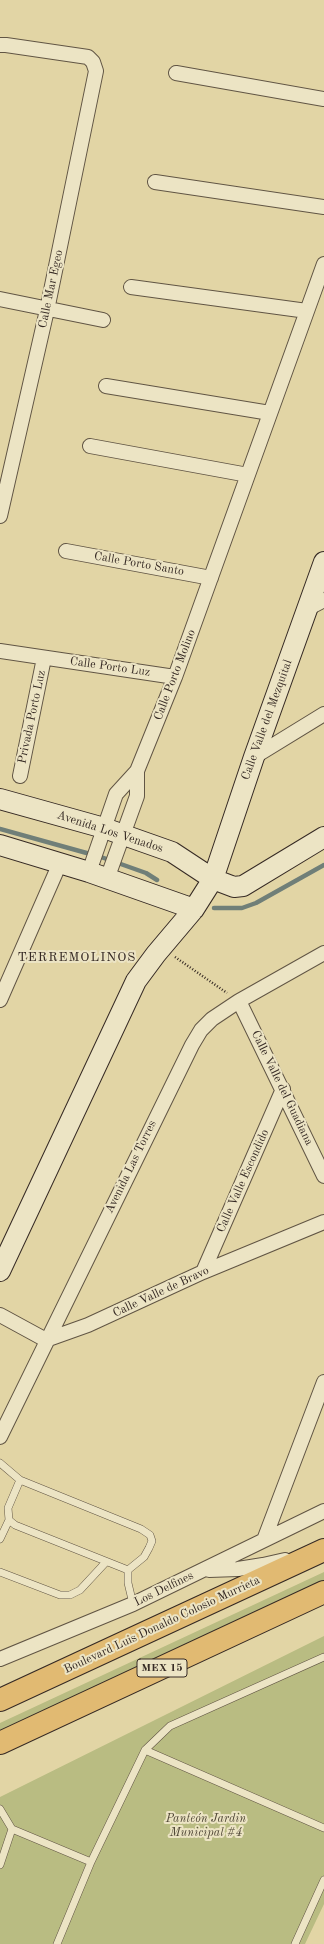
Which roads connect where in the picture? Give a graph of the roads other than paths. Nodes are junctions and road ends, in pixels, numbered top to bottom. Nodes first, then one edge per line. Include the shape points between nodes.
1 (0, 46) edge
2 (176, 73) dead end
3 (324, 99) edge
4 (154, 182) dead end
5 (324, 207) edge
6 (324, 264) edge
7 (131, 287) dead end
8 (0, 299) edge
9 (47, 310) junction
10 (307, 311) junction
11 (103, 320) dead end
12 (106, 386) dead end
13 (270, 413) junction
14 (90, 446) dead end
15 (248, 475) junction
16 (1, 508) edge
17 (66, 552) dead end
18 (324, 562) edge
19 (211, 578) junction
20 (316, 604) edge
21 (0, 651) edge
22 (44, 658) junction
23 (175, 677) junction
24 (324, 714) edge
25 (254, 757) junction
26 (137, 771) junction
27 (20, 776) dead end
28 (0, 799) edge
29 (102, 835) junction
30 (324, 837) edge
31 (121, 842) junction
32 (0, 845) edge
33 (60, 863) junction
34 (91, 866) junction
35 (109, 873) junction
36 (213, 879) junction
37 (194, 909) junction
38 (324, 953) edge
39 (0, 1000) edge
40 (239, 1001) junction
41 (283, 1089) junction
42 (324, 1176) edge
43 (324, 1222) edge
44 (0, 1271) edge
45 (203, 1272) junction
46 (0, 1315) edge
47 (46, 1340) junction
48 (324, 1382) edge
49 (0, 1437) edge
50 (0, 1462) edge
51 (20, 1480) junction
52 (324, 1511) edge
53 (9, 1520) junction
54 (0, 1539) edge
55 (264, 1540) junction
56 (320, 1552) edge
57 (106, 1562) junction
58 (128, 1570) junction
59 (203, 1570) junction
60 (0, 1572) edge
61 (324, 1592) edge
62 (133, 1604) junction
63 (324, 1657) edge
64 (0, 1659) edge
65 (0, 1700) edge
66 (0, 1743) edge
67 (145, 1750) junction
68 (0, 1809) edge
69 (324, 1828) edge
70 (12, 1829) junction
71 (91, 1862) junction
72 (0, 1865) edge
73 (324, 1880) edge
74 (57, 1944) edge
75 (295, 1944) edge

1 - 9 street, Calle Mar Egeo via 88,57 96,71
2 - 3 street
4 - 5 street
6 - 10 street, Calle Porto Molino
7 - 10 street
8 - 9 street
9 - 11 street
9 - 16 street, Calle Mar Egeo
10 - 13 street, Calle Porto Molino
12 - 13 street
13 - 15 street, Calle Porto Molino
14 - 15 street
15 - 19 street, Calle Porto Molino
17 - 19 street, Calle Porto Santo
18 - 20 street, Calle Valle del Mezquital
19 - 23 street, Calle Porto Molino
20 - 25 street, Calle Valle del Mezquital
21 - 22 street, Calle Porto Luz
22 - 23 street, Calle Porto Luz
22 - 27 street, Privada Porto Luz
23 - 26 street, Calle Porto Molino
24 - 25 street
25 - 36 street, Calle Valle del Mezquital
26 - 29 street, Calle Porto Molino via 116,794
26 - 31 street, Calle Porto Molino via 137,796
28 - 29 street, Avenida Los Venados
29 - 31 street, Avenida Los Venados
29 - 34 street, Calle Porto Molino
30 - 36 street via 243,886 234,887
31 - 35 street, Calle Porto Molino
31 - 36 street, Avenida Los Venados via 172,852
32 - 33 street
33 - 34 street
33 - 39 street
34 - 35 street
35 - 37 street
36 - 37 street
37 - 44 street via 136,981
38 - 40 street, Avenida Las Torres
40 - 41 street, Calle Valle del Guadiana
40 - 47 street, Avenida Las Torres via 212,1019 201,1030 192,1045
41 - 42 street, Calle Valle del Guadiana
41 - 45 street, Calle Valle Escondido
43 - 45 street, Calle Valle de Bravo
45 - 47 street, Calle Valle de Bravo via 88,1325
46 - 47 street
47 - 49 street, Avenida Las Torres
48 - 55 street
50 - 51 lane
51 - 53 lane via 8,1508
51 - 58 lane via 141,1529 150,1535 152,1541 144,1557
52 - 55 street, Los Delfines
53 - 54 lane
53 - 57 lane via 15,1525
55 - 59 street, Los Delfines
56 - 59 street via 238,1569
56 - 65 highway, Boulevard Luis Donaldo Colosio Murrieta
57 - 58 lane
57 - 60 lane via 80,1590 70,1595 60,1595
58 - 62 lane
59 - 62 street, Los Delfines
61 - 66 highway, MEX 15
62 - 64 street, Los Delfines
63 - 67 lane via 170,1726
67 - 69 lane
67 - 71 lane
68 - 70 lane
70 - 71 lane
70 - 72 lane
71 - 74 lane
73 - 75 lane

